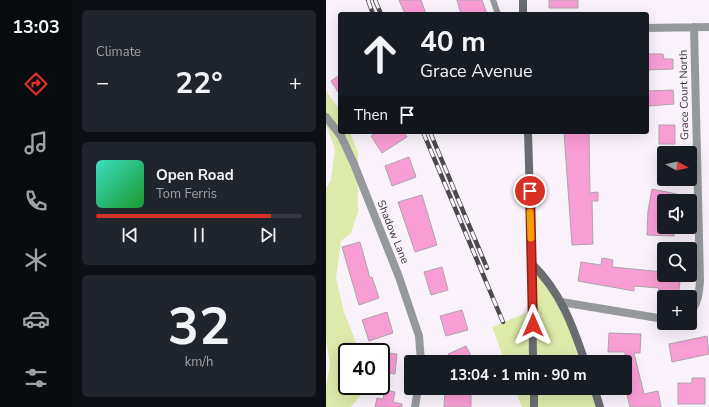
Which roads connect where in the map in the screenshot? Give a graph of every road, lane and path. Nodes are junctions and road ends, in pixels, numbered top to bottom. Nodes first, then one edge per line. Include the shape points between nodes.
1 (493, 0) edge
2 (523, 0) edge
3 (497, 12) edge
4 (523, 12) edge
5 (694, 27) junction
6 (709, 27) edge
7 (649, 28) edge
8 (326, 117) edge
9 (338, 132) edge
10 (339, 134) edge
11 (528, 134) edge
12 (532, 264) junction
13 (697, 299) edge
14 (561, 302) junction
15 (657, 318) edge
16 (420, 355) edge
17 (533, 355) edge
18 (582, 355) edge
19 (417, 395) edge
20 (534, 395) edge
21 (596, 395) edge
22 (415, 407) edge
23 (534, 407) edge
24 (600, 407) edge

1 - 3 lane
2 - 4 street
5 - 6 street
5 - 7 street
5 - 13 street, Grace Court North via 700,281
8 - 9 street, Shadow Lane
10 - 16 street, Shadow Lane via 399,277 419,336
11 - 12 street
12 - 14 street via 550,284
12 - 17 street
14 - 15 street
14 - 18 street
19 - 22 street
20 - 23 street
21 - 24 street

